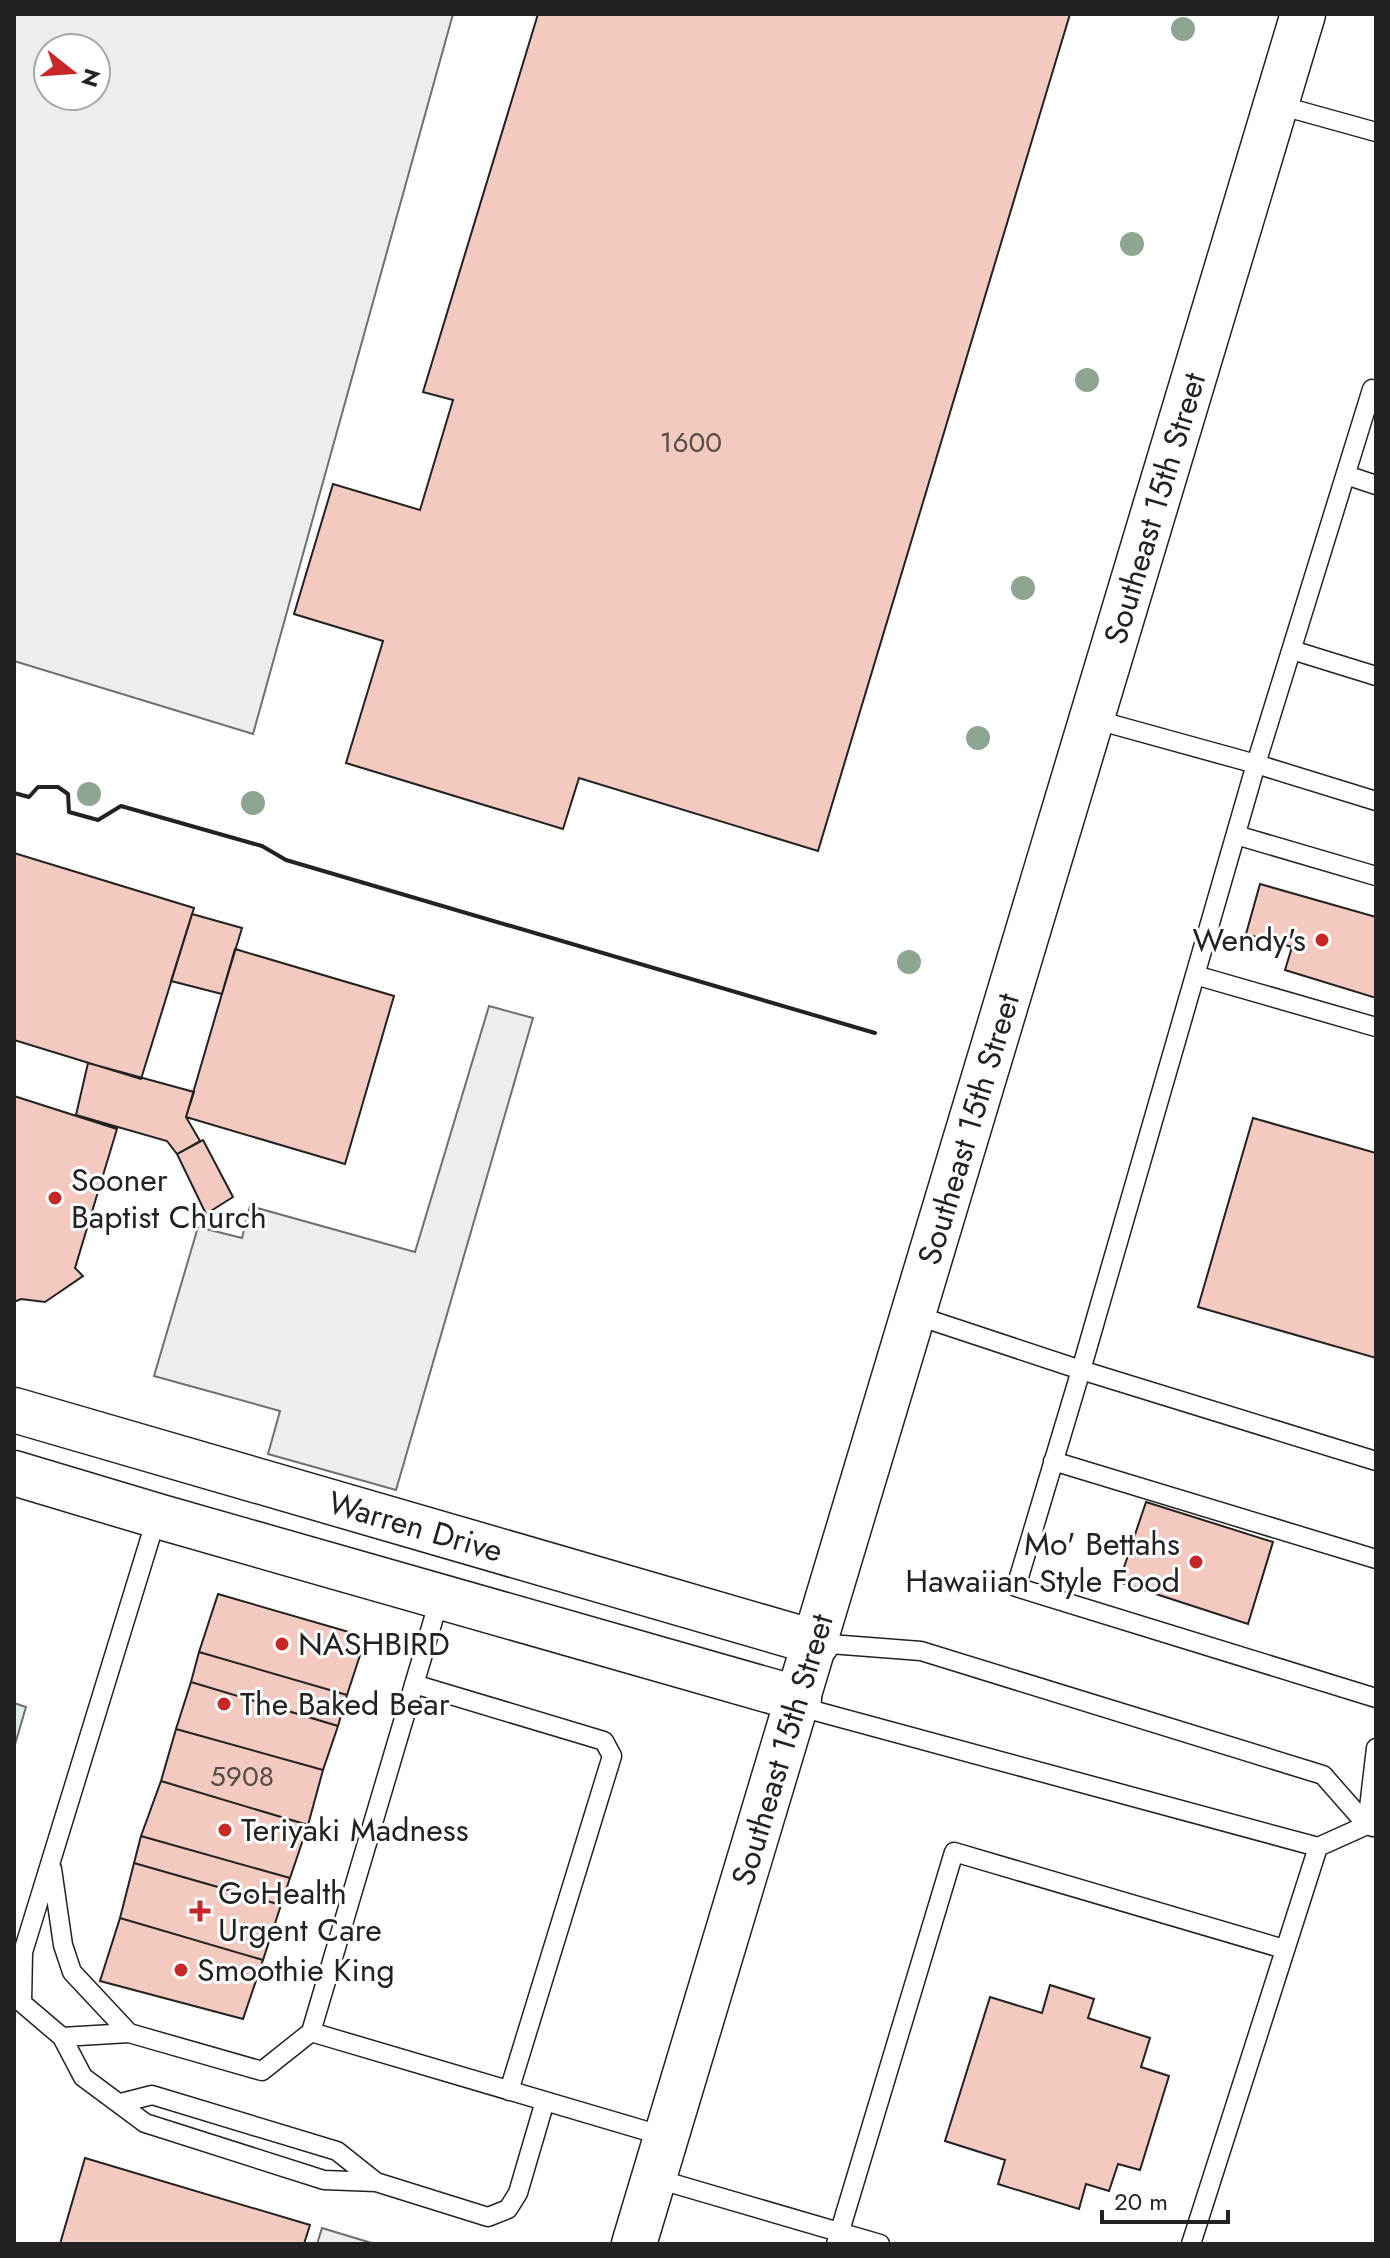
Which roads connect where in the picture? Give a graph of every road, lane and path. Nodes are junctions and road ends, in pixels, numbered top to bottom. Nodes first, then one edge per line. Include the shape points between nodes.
1 (1303, 14) edge
2 (1275, 104) junction
3 (1376, 132) edge
4 (1375, 386) edge
5 (1346, 475) junction
6 (1376, 485) edge
7 (1292, 650) junction
8 (1376, 676) edge
9 (1093, 719) junction
10 (1256, 764) junction
11 (1376, 801) edge
12 (1236, 835) junction
13 (1376, 876) edge
14 (1195, 975) junction
15 (1376, 1027) edge
16 (915, 1315) junction
17 (1081, 1370) junction
18 (14, 1410) edge
19 (177, 1459) junction
20 (1053, 1461) junction
21 (1376, 1461) edge
22 (14, 1473) edge
23 (159, 1517) junction
24 (1376, 1559) edge
25 (440, 1597) junction
26 (817, 1643) junction
27 (414, 1684) junction
28 (1376, 1698) edge
29 (798, 1702) junction
30 (1376, 1748) edge
31 (1372, 1827) edge
32 (1318, 1847) junction
33 (51, 1862) junction
34 (1284, 1949) junction
35 (311, 2032) junction
36 (129, 2033) junction
37 (62, 2037) junction
38 (509, 2091) junction
39 (545, 2101) junction
40 (121, 2103) junction
41 (667, 2137) junction
42 (654, 2178) junction
43 (376, 2182) junction
44 (838, 2238) edge
45 (634, 2244) edge
46 (880, 2244) edge
47 (1191, 2244) edge

1 - 2 main road, Southeast 15th Street
2 - 3 lane
2 - 9 main road, Southeast 15th Street
4 - 5 lane
5 - 6 lane
5 - 7 lane
7 - 8 lane
7 - 10 lane
9 - 10 lane
9 - 16 main road, Southeast 15th Street
10 - 11 lane
10 - 12 lane
12 - 13 lane
12 - 14 lane
14 - 15 lane
14 - 17 lane
16 - 17 lane
16 - 26 main road, Southeast 15th Street
17 - 20 lane
17 - 21 lane
18 - 19 main road, Warren Drive
19 - 23 main road
19 - 26 main road, Warren Drive
20 - 24 lane
20 - 28 lane via 1016,1587
22 - 23 main road, Warren Drive
23 - 25 main road, Warren Drive
23 - 33 lane
25 - 27 lane
25 - 29 main road, Warren Drive
26 - 29 main road, Southeast 15th Street
26 - 31 lane via 921,1651 1323,1775
27 - 35 lane
27 - 38 lane via 604,1741 612,1756
29 - 32 lane
29 - 41 main road, Southeast 15th Street
30 - 31 lane
31 - 32 lane
32 - 34 lane
33 - 36 lane via 72,1972
33 - 37 lane via 23,1952 22,2003
34 - 44 lane via 954,1852
34 - 47 lane
35 - 36 lane via 262,2071
35 - 38 lane
36 - 37 lane
37 - 40 lane via 83,2077
38 - 39 lane
39 - 41 lane
39 - 43 lane via 518,2193 508,2209 488,2217
40 - 43 lane via 145,2123 324,2180
40 - 43 lane via 152,2095 337,2151
41 - 42 main road, Southeast 15th Street
42 - 44 lane
42 - 45 main road, Southeast 15th Street
44 - 46 lane

